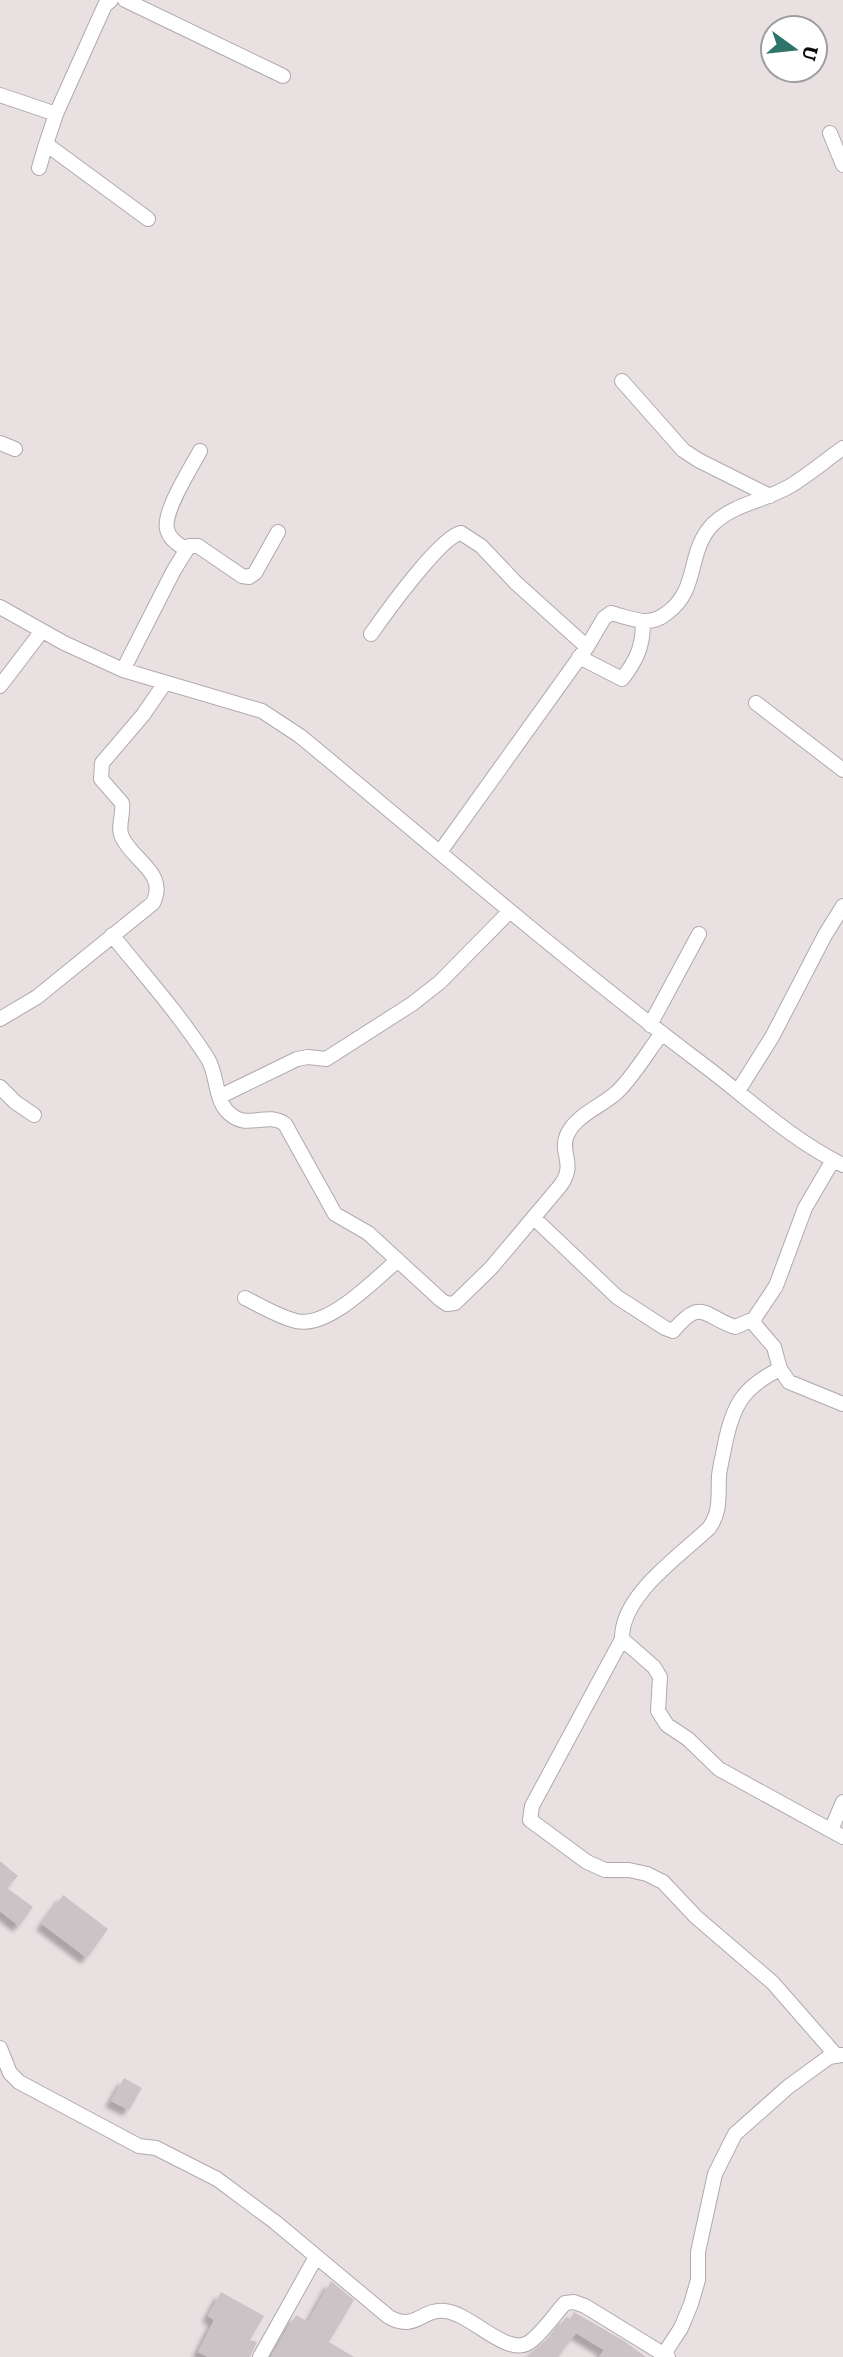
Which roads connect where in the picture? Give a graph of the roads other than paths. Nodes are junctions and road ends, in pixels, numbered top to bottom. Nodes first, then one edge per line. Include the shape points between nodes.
1 (111, 0) edge
2 (125, 0) edge
3 (282, 76) dead end
4 (0, 95) edge
5 (56, 114) junction
6 (830, 134) dead end
7 (47, 144) junction
8 (843, 165) edge
9 (38, 169) dead end
10 (148, 219) dead end
11 (622, 381) dead end
12 (0, 443) edge
13 (843, 448) edge
14 (15, 449) dead end
15 (200, 452) dead end
16 (770, 496) junction
17 (278, 532) dead end
18 (186, 550) junction
19 (0, 607) edge
20 (643, 622) junction
21 (42, 631) junction
22 (371, 634) dead end
23 (583, 652) junction
24 (123, 670) junction
25 (165, 683) junction
26 (0, 686) edge
27 (756, 703) dead end
28 (843, 770) edge
29 (440, 852) junction
30 (843, 906) edge
31 (509, 912) junction
32 (699, 934) dead end
33 (112, 935) junction
34 (0, 1018) edge
35 (656, 1029) junction
36 (0, 1087) edge
37 (738, 1091) junction
38 (221, 1096) junction
39 (34, 1115) dead end
40 (838, 1162) edge
41 (534, 1218) junction
42 (398, 1260) junction
43 (245, 1298) dead end
44 (754, 1319) junction
45 (780, 1369) junction
46 (843, 1404) edge
47 (622, 1639) junction
48 (843, 1802) edge
49 (837, 1833) edge
50 (0, 2048) edge
51 (839, 2055) edge
52 (316, 2257) junction
53 (665, 2356) edge
54 (260, 2357) edge

1 - 5 street
2 - 3 street
4 - 5 street
5 - 7 street
6 - 8 street
7 - 9 street
7 - 10 street
11 - 16 street via 682,450
12 - 14 street
13 - 16 street
15 - 18 street via 177,491 167,521 171,538
16 - 20 street via 737,507 715,523 698,544 686,594 665,615
17 - 18 street via 249,578 198,546
18 - 24 street
19 - 21 street
20 - 23 street via 611,613
20 - 23 street via 643,642 622,679
21 - 24 street
21 - 26 street
22 - 23 street via 453,534 461,533 481,546
23 - 29 street
24 - 25 street
25 - 29 street via 275,718
25 - 33 street via 108,754 100,771 101,779 122,803 121,836 157,882 158,893 153,903
27 - 28 street
29 - 31 street
30 - 37 street
31 - 35 street
31 - 38 street via 412,1004 327,1059 298,1059
32 - 35 street
33 - 34 street via 37,997
33 - 38 street via 181,1018 210,1062
35 - 37 street
35 - 41 street via 617,1093 586,1114 567,1135 567,1177
36 - 39 street
37 - 40 street via 781,1128
38 - 42 street via 225,1109 243,1121 267,1118 285,1124 335,1214 368,1233
40 - 44 street via 805,1208 776,1286
41 - 42 street via 455,1303 441,1300
41 - 44 street via 617,1297 665,1328 673,1331 693,1312 701,1311 736,1327
42 - 43 street via 346,1304 313,1322 295,1321
44 - 45 street via 774,1347
45 - 46 street via 789,1382
45 - 47 street via 754,1383 732,1414 719,1474 717,1517 631,1605
47 - 49 street via 660,1678 658,1711 667,1724 719,1769
47 - 51 street via 532,1806 530,1820 587,1862 663,1882 773,1983
48 - 49 street
50 - 52 street via 19,2082 139,2146 156,2148 217,2179
51 - 53 street via 788,2087 735,2134 715,2174 691,2304
52 - 53 street via 399,2323 441,2310 454,2312 509,2345 522,2346 531,2342 565,2303 574,2302
52 - 54 street

